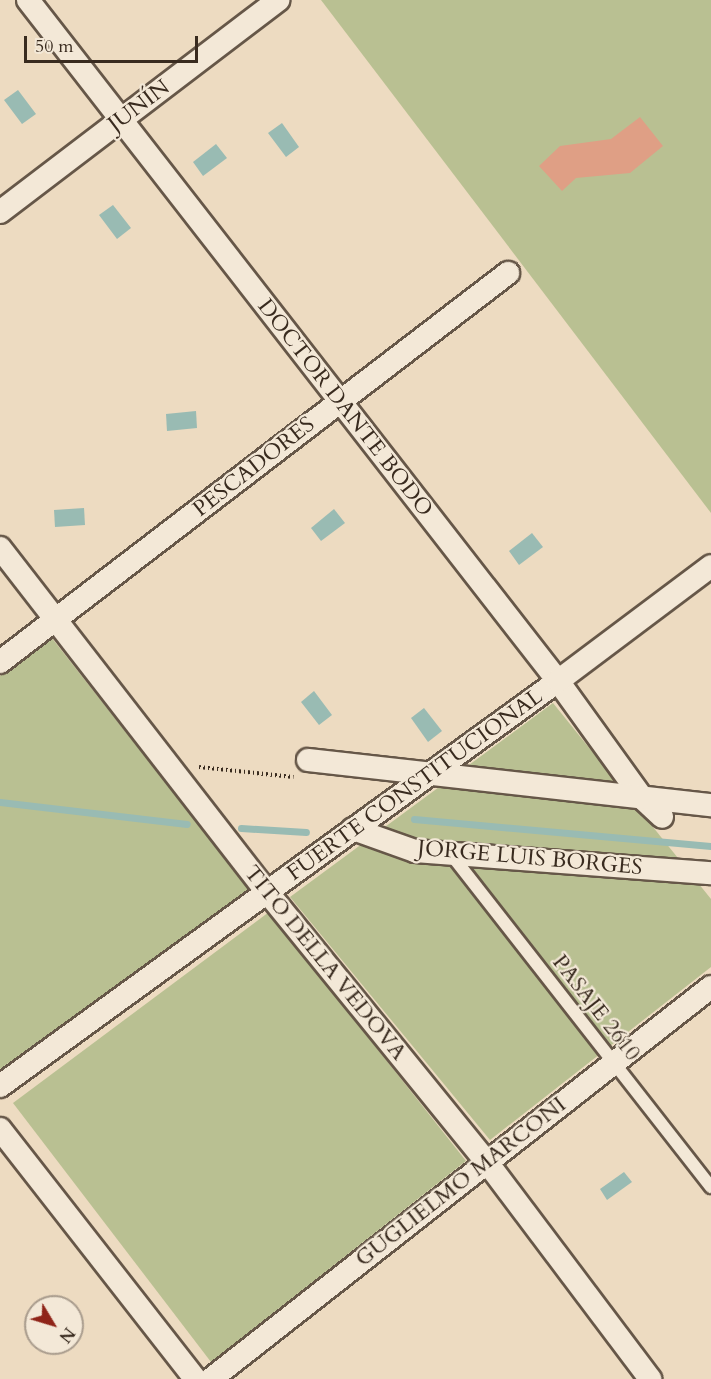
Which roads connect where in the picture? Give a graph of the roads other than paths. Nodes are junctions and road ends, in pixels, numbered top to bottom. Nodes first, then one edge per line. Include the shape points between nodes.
1 (28, 0) edge
2 (278, 0) edge
3 (120, 121) junction
4 (0, 212) edge
5 (508, 273) dead end
6 (340, 401) junction
7 (0, 548) edge
8 (711, 566) edge
9 (56, 619) junction
10 (0, 662) edge
11 (558, 681) junction
12 (308, 760) dead end
13 (427, 774) junction
14 (643, 800) junction
15 (711, 805) edge
16 (662, 817) dead end
17 (353, 829) junction
18 (450, 853) junction
19 (709, 875) edge
20 (268, 893) junction
21 (711, 987) edge
22 (612, 1063) junction
23 (0, 1086) edge
24 (0, 1129) edge
25 (486, 1161) junction
26 (711, 1187) edge
27 (195, 1379) edge
28 (211, 1379) edge
29 (650, 1379) edge

1 - 3 street, DOCTOR DANTE BODO
2 - 3 street, JUNÍN
3 - 4 street, JUNÍN
3 - 6 street, DOCTOR DANTE BODO
5 - 6 street, PESCADORES
6 - 9 street, PESCADORES
6 - 11 street, DOCTOR DANTE BODO
7 - 9 street, TITO DELLA VEDOVA
8 - 11 street, FUERTE CONSTITUCIONAL
9 - 10 street, PESCADORES
9 - 20 street, TITO DELLA VEDOVA
11 - 13 street, FUERTE CONSTITUCIONAL
11 - 14 street, DOCTOR DANTE BODO
12 - 13 street
13 - 14 street
13 - 17 street, FUERTE CONSTITUCIONAL
14 - 15 street
14 - 16 street, DOCTOR DANTE BODO
17 - 18 street, JORGE LUIS BORGES via 415,851
17 - 20 street, FUERTE CONSTITUCIONAL
18 - 19 street, JORGE LUIS BORGES
18 - 22 lane, PASAJE 2610
20 - 23 street, FUERTE CONSTITUCIONAL
20 - 25 street, TITO DELLA VEDOVA
21 - 22 street, GUGLIELMO MARCONI
22 - 25 street, GUGLIELMO MARCONI
22 - 26 lane, PASAJE 2610
24 - 27 street
25 - 28 street, GUGLIELMO MARCONI
25 - 29 street, TITO DELLA VEDOVA

